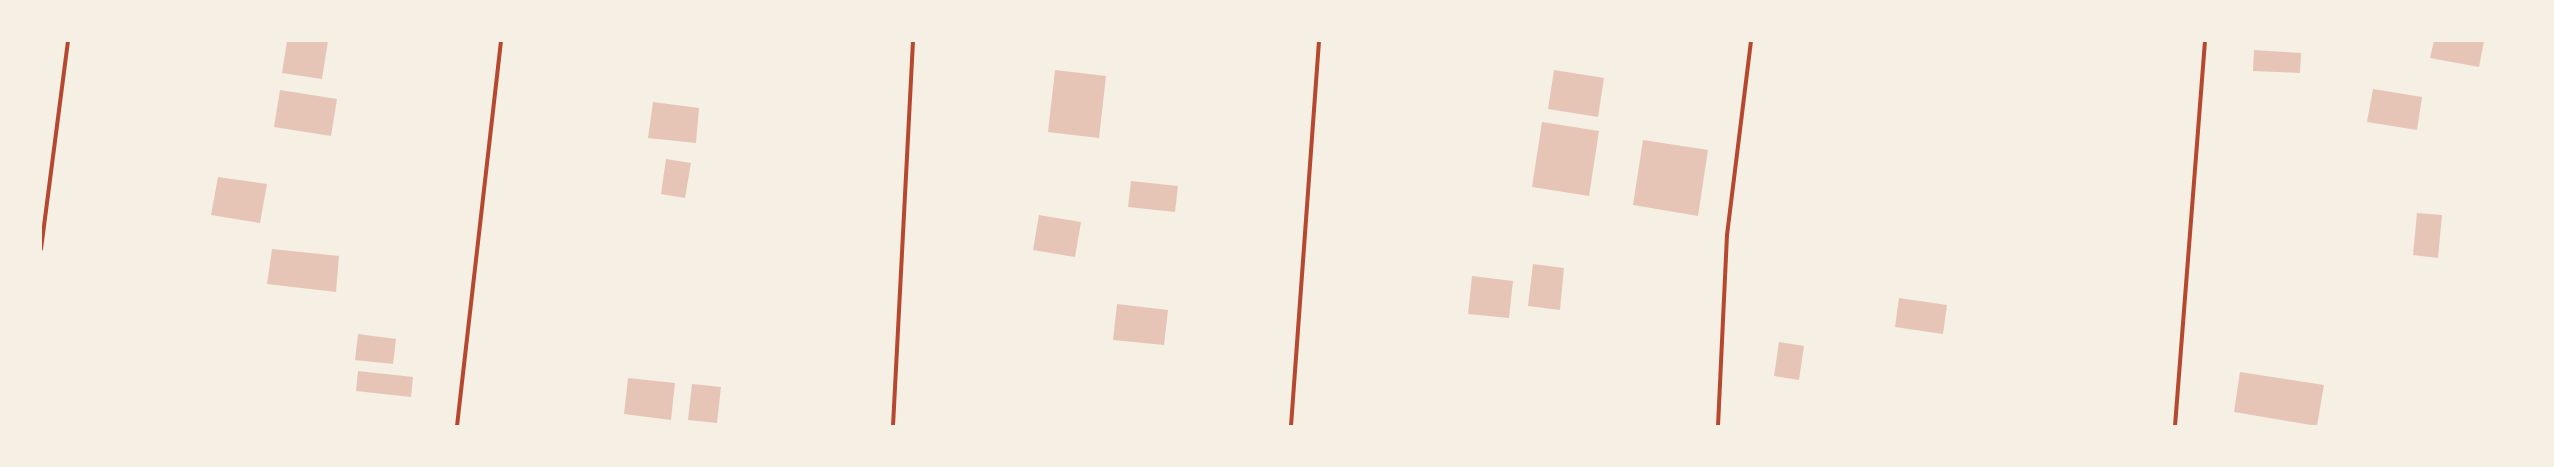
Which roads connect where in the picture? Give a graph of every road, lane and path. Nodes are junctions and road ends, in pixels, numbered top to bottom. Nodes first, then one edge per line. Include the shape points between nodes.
1 (68, 41) edge
2 (501, 41) edge
3 (913, 41) edge
4 (1318, 41) edge
5 (1751, 41) edge
6 (2205, 41) edge
7 (41, 249) edge
8 (457, 426) edge
9 (893, 426) edge
10 (1291, 426) edge
11 (1718, 426) edge
12 (2175, 426) edge

1 - 7 street
2 - 8 street
3 - 9 street
4 - 10 street
5 - 11 street via 1727,235
6 - 12 street

